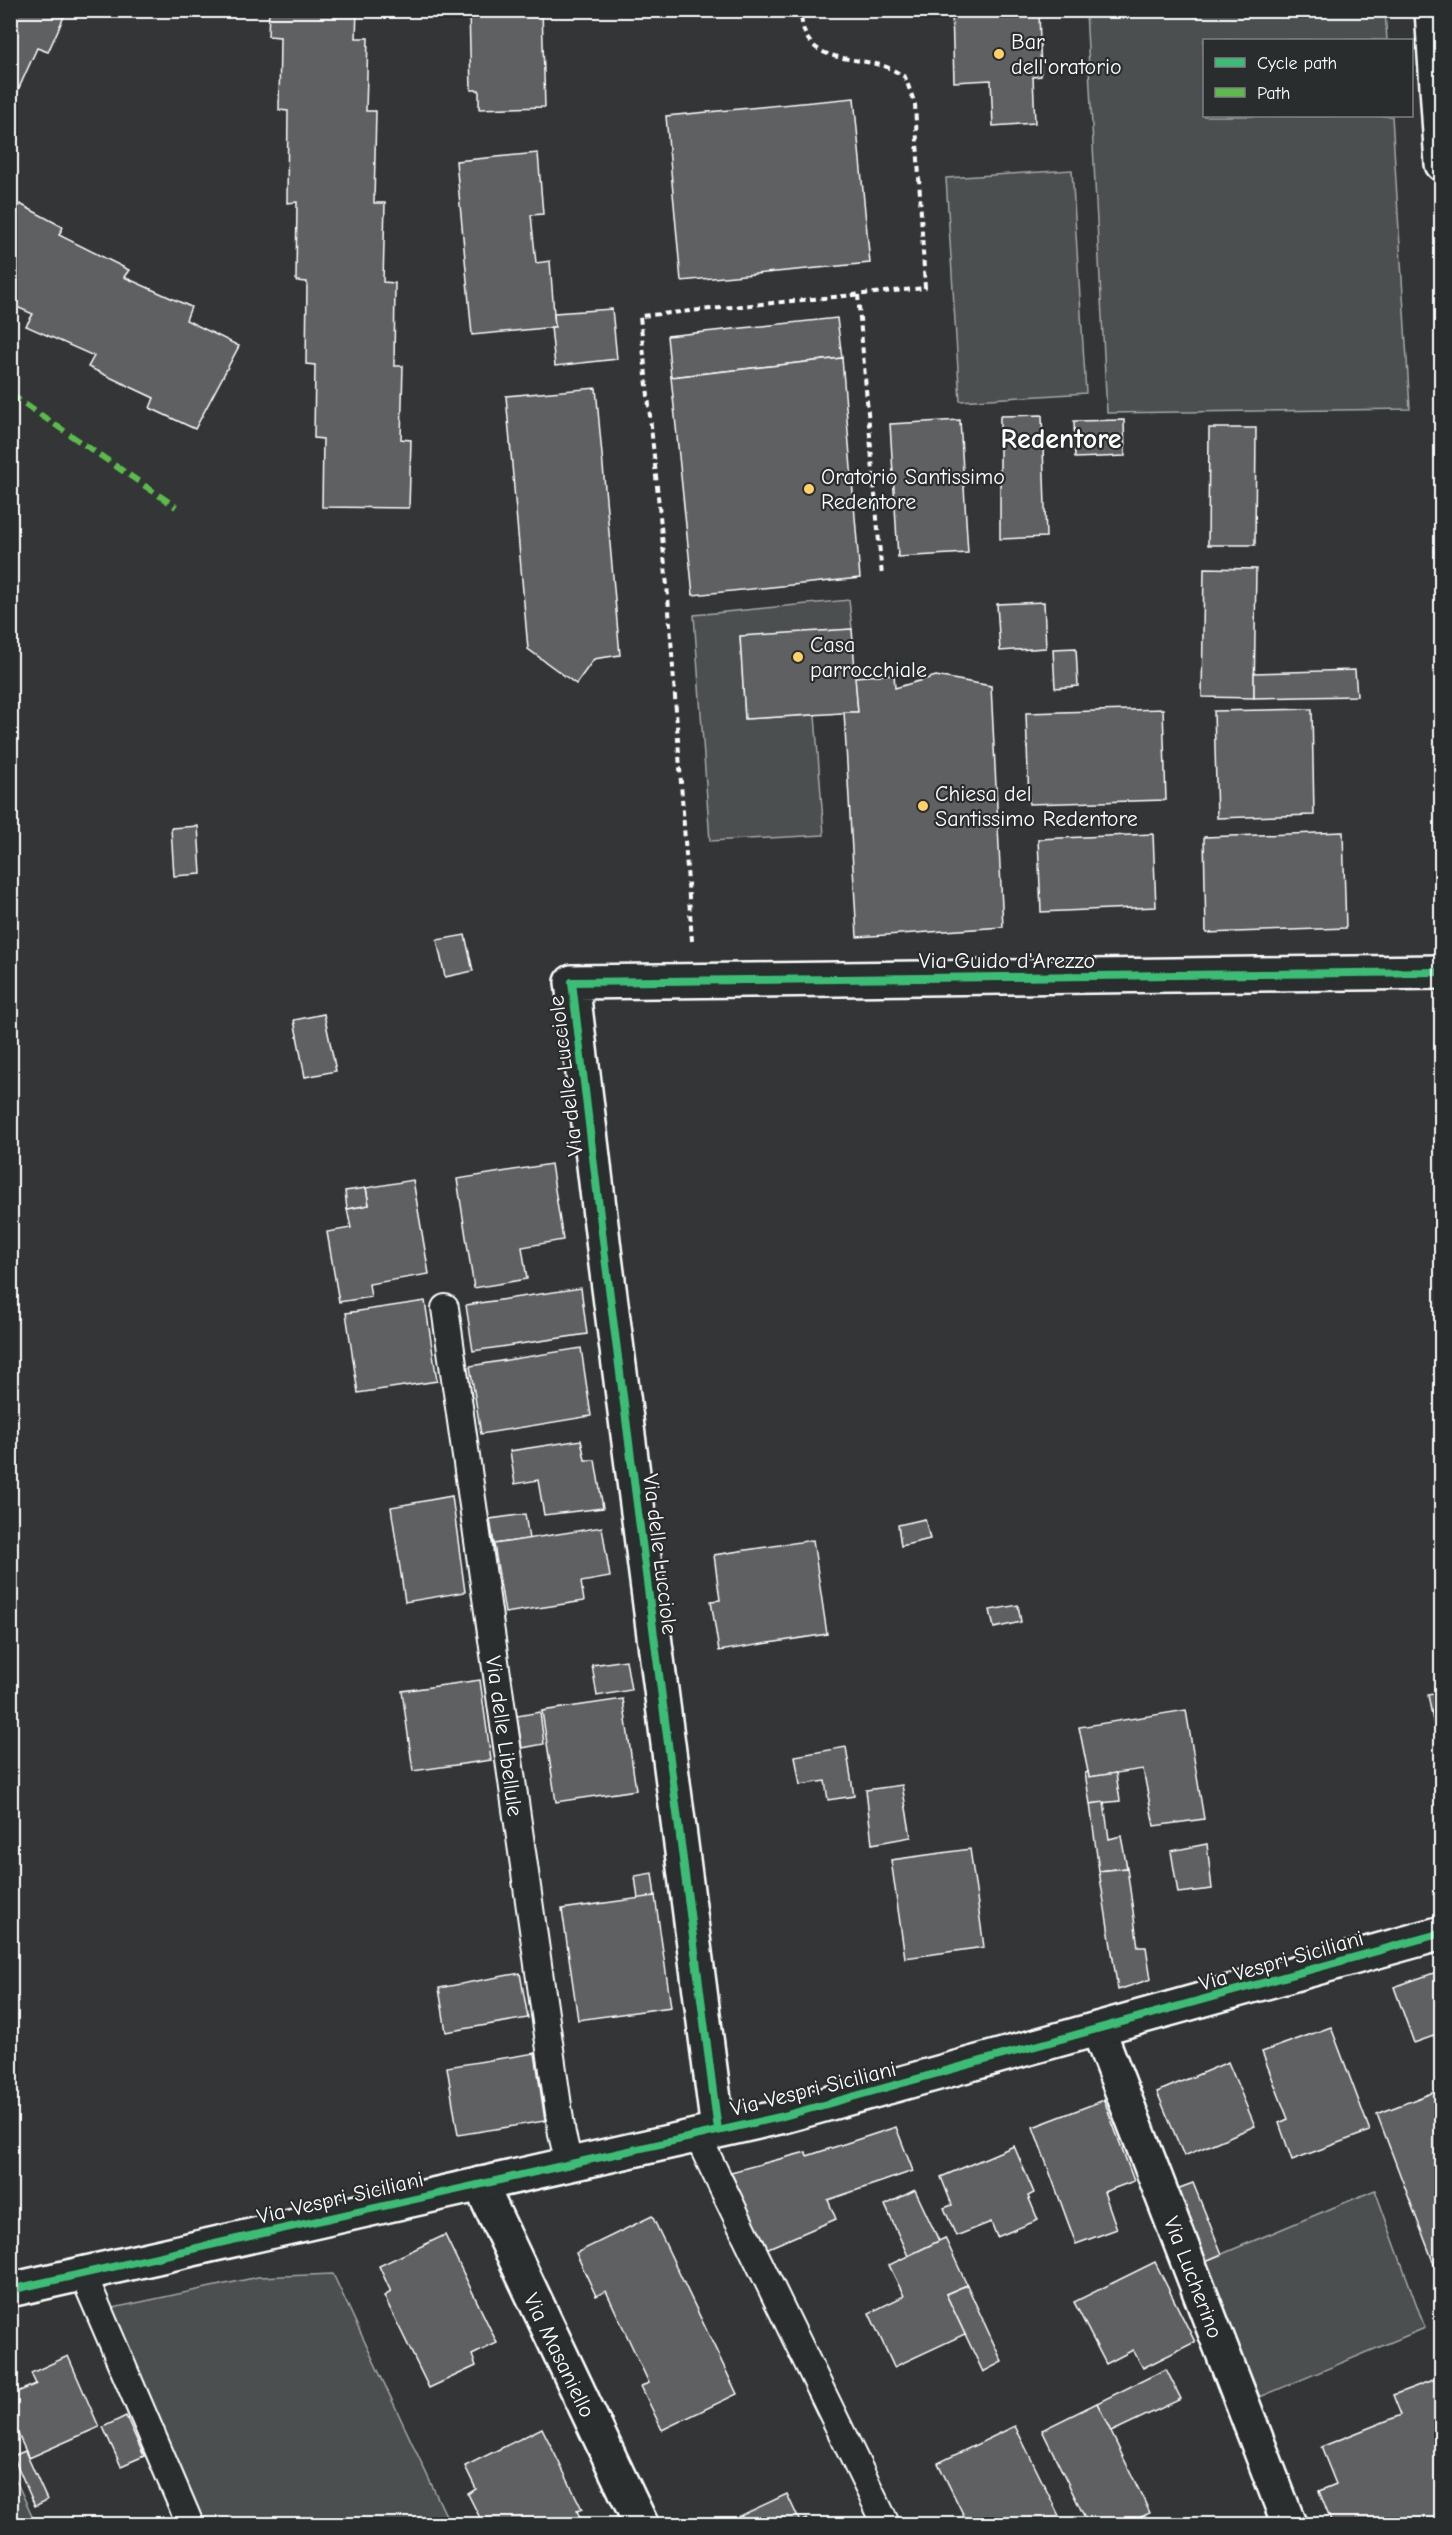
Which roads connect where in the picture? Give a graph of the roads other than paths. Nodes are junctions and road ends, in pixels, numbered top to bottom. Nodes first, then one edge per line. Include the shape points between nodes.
1 (1432, 10) edge
2 (1442, 164) edge
3 (1442, 972) edge
4 (572, 982) joint
5 (445, 1308) dead end
6 (1442, 1933) edge
7 (1098, 2029) junction
8 (708, 2133) junction
9 (568, 2164) junction
10 (480, 2184) junction
11 (82, 2274) junction
12 (10, 2290) edge
13 (190, 2524) edge
14 (641, 2524) edge
15 (886, 2524) edge
16 (1289, 2524) edge

1 - 2 street
3 - 4 street, Via Guido d'Arezzo
4 - 8 street, Via delle Lucciole
5 - 9 lane, Via delle Libellule
6 - 7 street, Via Vespri Siciliani
7 - 8 street, Via Vespri Siciliani via 780,2117
7 - 16 street, Via Lucherino
8 - 9 street, Via Vespri Siciliani
8 - 15 lane
9 - 10 street, Via Vespri Siciliani
10 - 11 street, Via Vespri Siciliani
10 - 14 street, Via Masaniello
11 - 12 street, Via Vespri Siciliani
11 - 13 lane

